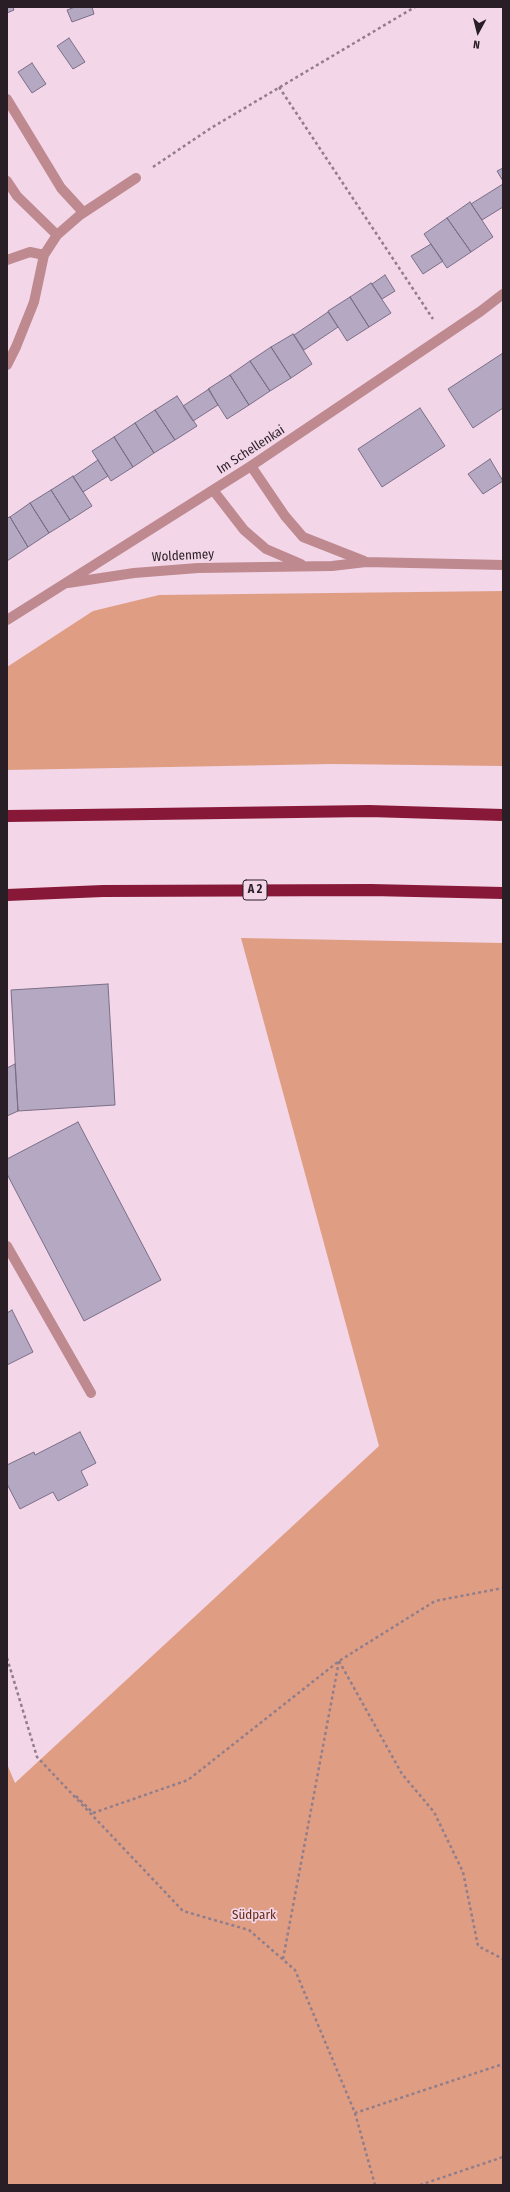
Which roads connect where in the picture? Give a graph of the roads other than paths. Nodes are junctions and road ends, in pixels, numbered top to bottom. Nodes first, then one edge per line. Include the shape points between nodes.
1 (7, 99) edge
2 (136, 178) road end
3 (7, 181) edge
4 (84, 212) junction
5 (57, 235) junction
6 (44, 255) junction
7 (7, 260) edge
8 (503, 294) edge
9 (7, 365) edge
10 (251, 466) junction
11 (213, 490) junction
12 (366, 562) junction
13 (503, 565) edge
14 (305, 566) junction
15 (64, 584) junction
16 (7, 620) edge
17 (503, 814) edge
18 (7, 816) edge
19 (503, 893) edge
20 (7, 895) edge
21 (7, 1246) edge
22 (90, 1393) dead end

1 - 4 street via 61,188
2 - 4 street
3 - 5 street via 17,196
4 - 5 street
5 - 6 street
6 - 7 street via 30,252
6 - 9 street via 34,302
8 - 10 street, Im Schellenkai
10 - 11 street, Im Schellenkai
10 - 12 street, Woldenmey via 285,516 303,537
11 - 14 street, Woldenmey via 244,530 266,549
11 - 15 street, Im Schellenkai
12 - 13 street, Woldenmey
12 - 14 street, Woldenmey
14 - 15 street, Woldenmey via 191,568 134,573
15 - 16 street, Im Schellenkai
17 - 18 highway via 361,811
19 - 20 highway, A 2 via 363,890 103,891
21 - 22 street

